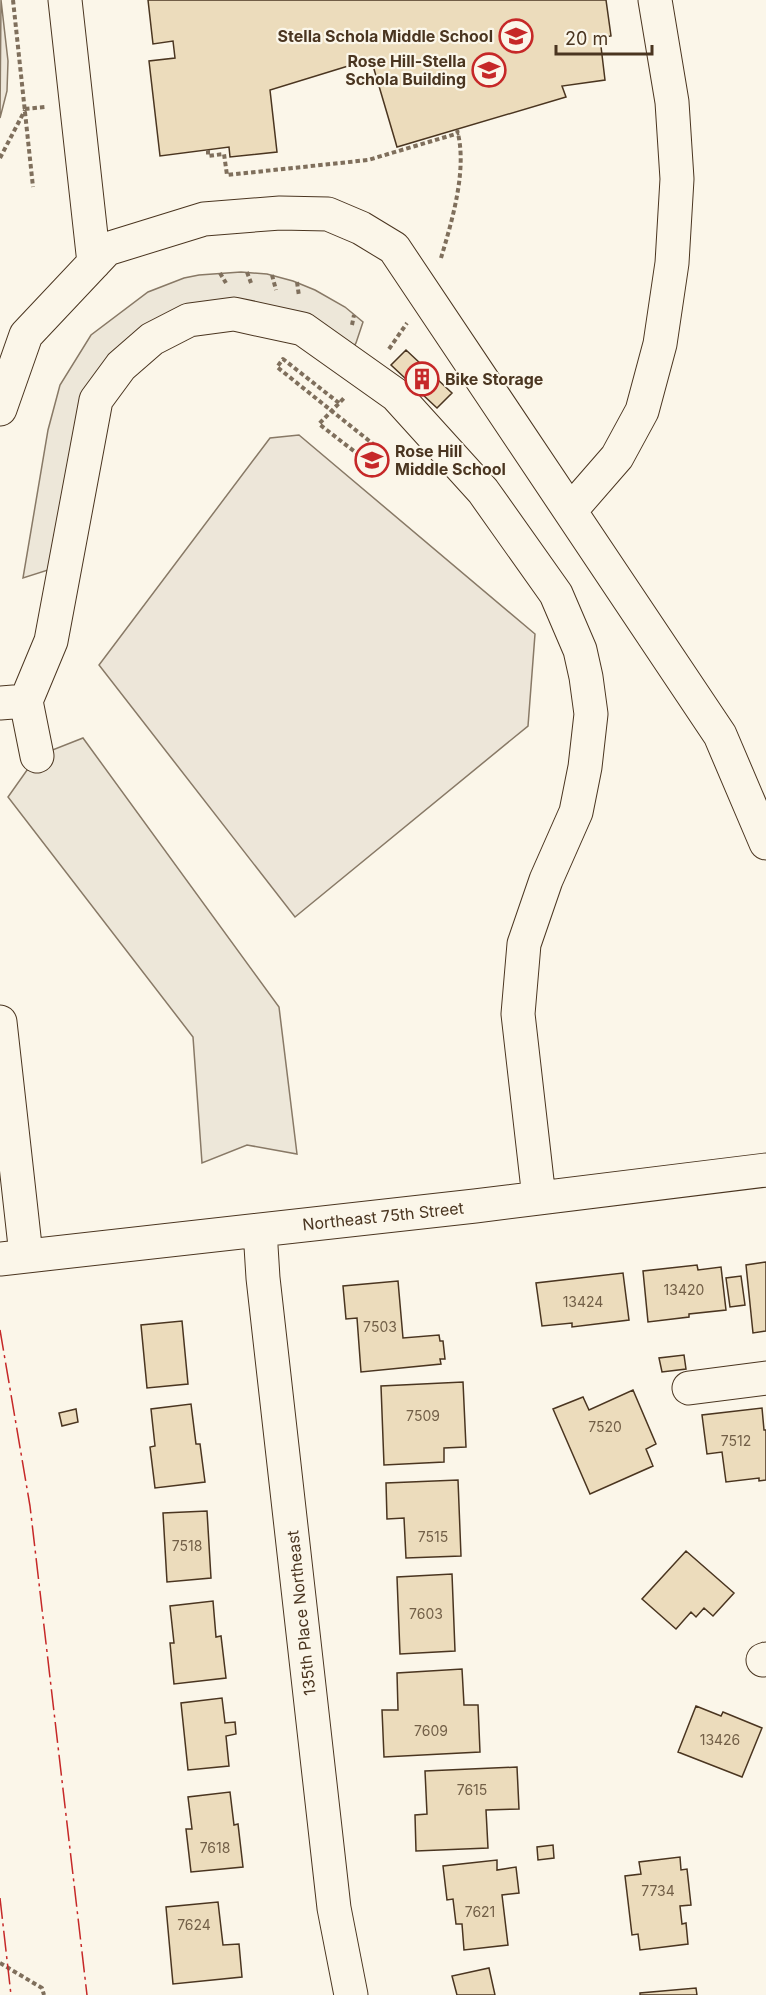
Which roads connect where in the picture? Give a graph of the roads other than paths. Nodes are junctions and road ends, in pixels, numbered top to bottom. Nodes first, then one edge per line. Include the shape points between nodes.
1 (65, 0) edge
2 (655, 0) edge
3 (94, 263) junction
4 (0, 409) edge
5 (570, 511) junction
6 (13, 702) edge
7 (37, 756) dead end
8 (766, 843) edge
9 (0, 1022) edge
10 (766, 1170) edge
11 (539, 1198) junction
12 (260, 1230) junction
13 (13, 1257) edge
14 (766, 1378) edge
15 (689, 1388) dead end
16 (351, 1995) edge

1 - 3 street
2 - 5 street via 672,102 676,178 672,263 660,344 642,411 616,457
3 - 4 street via 26,335
3 - 5 street via 107,249 204,219 328,214 361,228 394,248
5 - 8 street via 720,735
6 - 7 street
6 - 11 street via 51,640 96,400 121,366 152,339 189,320 234,314 303,329 396,395 483,491 556,594 586,677 591,714 576,813 546,880 524,944 518,1014
9 - 13 street
10 - 11 street, Northeast 75th Street
11 - 12 street, Northeast 75th Street
12 - 13 street, Northeast 75th Street
12 - 16 street, 135th Place Northeast via 262,1278 334,1908
14 - 15 street

